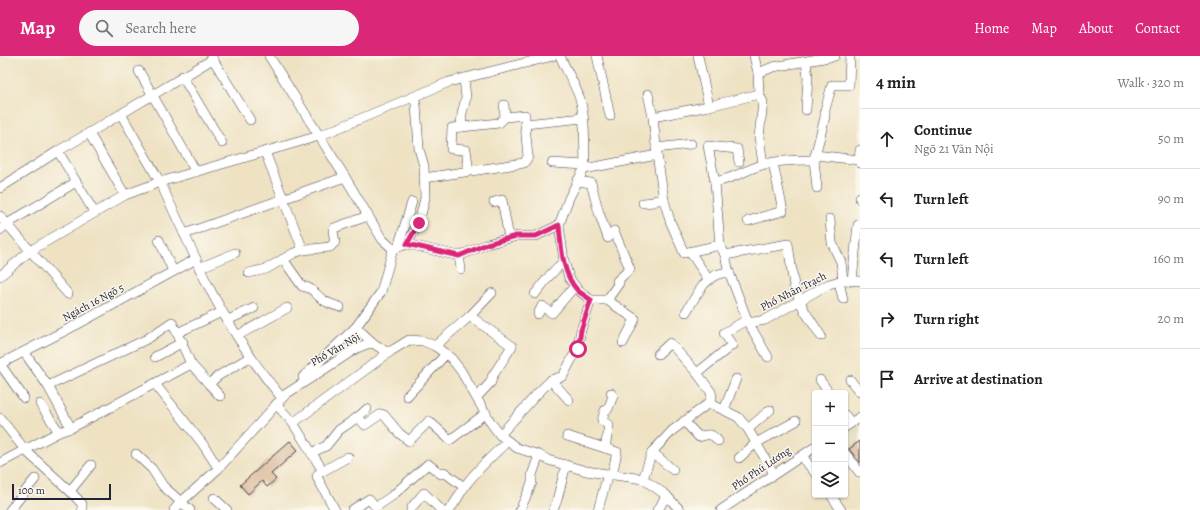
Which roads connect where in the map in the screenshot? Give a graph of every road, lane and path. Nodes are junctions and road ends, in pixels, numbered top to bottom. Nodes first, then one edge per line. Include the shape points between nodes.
1 (269, 56) edge
2 (553, 56) edge
3 (560, 56) edge
4 (597, 56) edge
5 (698, 56) edge
6 (754, 56) edge
7 (835, 56) edge
8 (850, 56) edge
9 (212, 57) edge
10 (825, 57) edge
11 (795, 60) edge
12 (806, 62) junction
13 (139, 71) dead end
14 (758, 74) junction
15 (182, 76) junction
16 (464, 78) junction
17 (648, 94) dead end
18 (759, 94) junction
19 (151, 95) junction
20 (413, 97) junction
21 (504, 104) dead end
22 (709, 106) junction
23 (806, 110) dead end
24 (121, 114) junction
25 (610, 116) dead end
26 (505, 117) junction
27 (653, 117) junction
28 (583, 118) junction
29 (250, 120) dead end
30 (525, 124) junction
31 (461, 127) junction
32 (90, 133) junction
33 (319, 136) junction
34 (222, 143) dead end
35 (691, 144) dead end
36 (58, 151) junction
37 (657, 151) junction
38 (264, 152) junction
39 (815, 157) junction
40 (860, 158) edge
41 (739, 162) dead end
42 (552, 163) dead end
43 (773, 163) junction
44 (763, 164) junction
45 (585, 167) junction
46 (469, 171) junction
47 (196, 172) junction
48 (345, 177) junction
49 (424, 178) junction
50 (578, 181) junction
51 (76, 182) junction
52 (160, 182) junction
53 (715, 182) junction
54 (0, 188) edge
55 (817, 188) dead end
56 (125, 195) junction
57 (284, 198) junction
58 (664, 200) junction
59 (412, 202) dead end
60 (494, 202) dead end
61 (643, 203) dead end
62 (94, 212) junction
63 (0, 216) edge
64 (368, 216) junction
65 (830, 218) dead end
66 (748, 221) dead end
67 (559, 225) junction
68 (858, 225) dead end
69 (3, 227) edge
70 (184, 234) junction
71 (509, 238) junction
72 (159, 240) dead end
73 (407, 244) junction
74 (720, 245) junction
75 (395, 248) junction
76 (303, 250) junction
77 (30, 251) junction
78 (690, 252) junction
79 (235, 253) dead end
80 (725, 255) junction
81 (459, 256) junction
82 (196, 259) junction
83 (283, 259) junction
84 (564, 261) junction
85 (199, 268) junction
86 (461, 269) dead end
87 (173, 272) junction
88 (729, 272) junction
89 (249, 273) dead end
90 (0, 276) edge
91 (709, 280) junction
92 (848, 281) edge
93 (575, 286) junction
94 (492, 293) dead end
95 (68, 294) dead end
96 (535, 294) dead end
97 (843, 299) dead end
98 (591, 300) junction
99 (608, 300) junction
100 (800, 300) junction
101 (340, 307) dead end
102 (254, 308) dead end
103 (287, 308) dead end
104 (222, 312) junction
105 (686, 312) dead end
106 (538, 314) dead end
107 (470, 316) junction
108 (228, 320) junction
109 (748, 322) junction
110 (356, 327) junction
111 (177, 333) junction
112 (237, 336) junction
113 (821, 336) dead end
114 (182, 342) junction
115 (374, 343) junction
116 (623, 343) dead end
117 (435, 346) junction
118 (391, 351) junction
119 (24, 352) junction
120 (446, 354) junction
121 (658, 354) dead end
122 (155, 357) dead end
123 (250, 357) junction
124 (768, 357) dead end
125 (0, 364) edge
126 (191, 364) junction
127 (697, 373) junction
128 (736, 378) dead end
129 (551, 380) junction
130 (820, 380) dead end
131 (850, 380) dead end
132 (155, 384) junction
133 (209, 384) junction
134 (48, 386) junction
135 (827, 390) edge
136 (860, 392) edge
137 (611, 393) dead end
138 (220, 396) dead end
139 (407, 396) dead end
140 (477, 397) junction
141 (24, 398) dead end
142 (281, 399) junction
143 (569, 400) dead end
144 (709, 403) junction
145 (40, 404) dead end
146 (367, 409) dead end
147 (724, 410) junction
148 (770, 410) dead end
149 (486, 413) junction
150 (860, 417) edge
151 (0, 418) edge
152 (358, 418) junction
153 (796, 420) dead end
154 (684, 421) junction
155 (293, 423) junction
156 (848, 425) edge
157 (71, 428) junction
158 (748, 429) junction
159 (59, 432) junction
160 (500, 435) junction
161 (567, 436) dead end
162 (508, 441) junction
163 (718, 441) dead end
164 (756, 444) junction
165 (604, 448) junction
166 (812, 449) edge
167 (26, 451) junction
168 (652, 452) junction
169 (311, 453) junction
170 (136, 454) dead end
171 (539, 455) junction
172 (802, 456) junction
173 (348, 457) dead end
174 (848, 457) edge
175 (739, 458) dead end
176 (0, 463) edge
177 (91, 465) dead end
178 (566, 465) junction
179 (217, 466) dead end
180 (812, 469) edge
181 (673, 470) dead end
182 (323, 471) junction
183 (860, 473) edge
184 (610, 474) junction
185 (774, 474) junction
186 (35, 479) dead end
187 (643, 479) junction
188 (464, 487) junction
189 (70, 491) junction
190 (666, 495) junction
191 (214, 498) dead end
192 (834, 498) edge
193 (181, 502) junction
194 (10, 510) edge
195 (82, 510) edge
196 (174, 510) edge
197 (190, 510) edge
198 (227, 510) edge
199 (335, 510) edge
200 (352, 510) edge
201 (411, 510) edge
202 (441, 510) edge
203 (449, 510) edge
204 (520, 510) edge
205 (554, 510) edge
206 (598, 510) edge
207 (657, 510) edge
208 (680, 510) edge
209 (720, 510) edge
210 (841, 510) edge

1 - 33 street
2 - 16 street
3 - 28 street via 579,97
4 - 25 street
5 - 22 street
6 - 14 street
7 - 10 street
8 - 39 street via 848,85 832,85
9 - 15 street
9 - 29 street
10 - 12 street
11 - 12 street
11 - 14 street
12 - 23 street
13 - 19 street
14 - 18 street
15 - 19 street
15 - 34 street
16 - 20 street
16 - 31 street via 466,98
17 - 27 street
18 - 22 street
18 - 44 street via 763,102 759,138
19 - 24 street
19 - 47 street
20 - 33 street
20 - 49 street via 416,104
21 - 26 street
22 - 27 street
24 - 32 street
24 - 52 street
26 - 30 street via 525,115
26 - 31 street via 499,123
27 - 37 street
28 - 30 street
28 - 45 street
30 - 46 street via 528,157 524,162
31 - 46 street via 452,128 451,149 466,150
32 - 36 street
32 - 56 street
33 - 38 street
33 - 48 street
35 - 37 street
36 - 51 street
36 - 54 street
37 - 45 street
37 - 58 street
38 - 47 street
38 - 57 street
39 - 40 street
39 - 43 street
39 - 55 street
41 - 53 street via 737,148 708,146
42 - 45 street
43 - 44 street
43 - 66 street via 783,211
44 - 53 street via 729,179
45 - 50 street
46 - 49 street
47 - 52 street
48 - 57 street
48 - 64 street
49 - 73 street via 425,198 419,223
50 - 67 street
50 - 99 street via 591,182 599,213 630,269 617,281 619,283
51 - 62 street
51 - 69 street
52 - 56 street
52 - 70 street
53 - 74 street
56 - 62 street
57 - 70 street
57 - 76 street
58 - 61 street
58 - 78 street via 684,254
59 - 75 street
60 - 71 street via 502,200
62 - 77 street
63 - 69 street
64 - 75 street via 382,239
64 - 76 street via 334,228 335,242 330,247
65 - 92 street via 832,242
67 - 71 street via 536,236
67 - 84 street
68 - 92 street
69 - 77 street
70 - 82 street
71 - 81 street
72 - 87 street
73 - 75 street
73 - 81 street
74 - 78 street
74 - 80 street
75 - 110 street via 381,292
76 - 83 street
77 - 90 street
77 - 95 street
78 - 91 street
79 - 85 street
80 - 88 street
80 - 100 street via 788,244 793,280
81 - 86 street
82 - 85 street
82 - 87 street, Ngách 16 Ngõ 5
83 - 89 street via 266,269
83 - 101 street via 302,286 310,288 330,304
84 - 93 street via 569,278
84 - 96 street
85 - 104 street
87 - 119 street, Ngách 16 Ngõ 5
88 - 91 street via 715,275
88 - 109 street
91 - 105 street via 701,287
92 - 97 street
92 - 100 street, Phố Nhân Trạch via 829,284
93 - 98 street
93 - 106 street via 552,313 542,306
94 - 107 street
98 - 99 street
98 - 129 street via 578,349 563,376
99 - 116 street via 635,319
100 - 109 street, Phố Nhân Trạch via 765,320
100 - 113 street
102 - 108 street
103 - 112 street
104 - 108 street
104 - 111 street
107 - 117 street
107 - 140 street via 512,346 491,382
108 - 112 street
109 - 124 street
109 - 127 street, Phố Nhân Trạch via 743,322 724,333 732,345
110 - 115 street
110 - 142 street
111 - 114 street
111 - 134 street via 172,322 146,339
112 - 123 street
114 - 122 street
114 - 126 street
115 - 118 street, Phố Văn Nội via 385,351
115 - 142 street, Phố Văn Nội via 358,348
117 - 118 street via 423,341 409,340
117 - 120 street
118 - 155 street
119 - 125 street, Ngách 16 Ngõ 5
119 - 134 street
120 - 139 street
120 - 140 street via 461,371
121 - 127 street via 670,343
123 - 133 street
123 - 142 street
125 - 141 street
126 - 132 street
126 - 133 street
127 - 144 street via 711,392
128 - 147 street
129 - 143 street
129 - 160 street
130 - 135 street
131 - 136 street
132 - 157 street
132 - 179 street
133 - 138 street
134 - 157 street
137 - 165 street via 614,396 605,410 602,421 609,425
140 - 149 street
142 - 155 street
142 - 193 street, Phố Văn Nội via 218,469
144 - 147 street
144 - 154 street
145 - 159 street
146 - 152 street
147 - 158 street via 738,416
148 - 158 street
149 - 152 street via 450,440 429,422 409,441 384,415 381,414 365,425
149 - 160 street
150 - 156 street
151 - 167 street
152 - 169 street via 339,430 326,446
153 - 164 street
154 - 163 street via 699,437 708,434
154 - 168 street
155 - 169 street
157 - 159 street
158 - 164 street
159 - 167 street
160 - 162 street
161 - 165 street
162 - 171 street via 517,448
162 - 188 street via 482,465
164 - 175 street
164 - 185 street
165 - 184 street via 617,452
166 - 172 street, Phố Phú Lương
167 - 176 street
167 - 189 street
168 - 181 street
168 - 187 street
169 - 182 street
170 - 193 street via 152,469 163,486
171 - 178 street
171 - 204 street via 532,475 532,484
172 - 180 street
172 - 185 street, Phố Phú Lương
173 - 182 street
174 - 183 street
177 - 189 street
178 - 184 street
178 - 205 street
182 - 199 street via 317,477
184 - 187 street
184 - 206 street
185 - 209 street, Phố Phú Lương
186 - 194 street
187 - 190 street
188 - 200 street via 428,464 376,507 369,499
188 - 203 street
189 - 195 street via 82,504
190 - 207 street
190 - 208 street
191 - 198 street
192 - 210 street
193 - 196 street, Phố Văn Nội
193 - 197 street
201 - 202 street via 424,493

